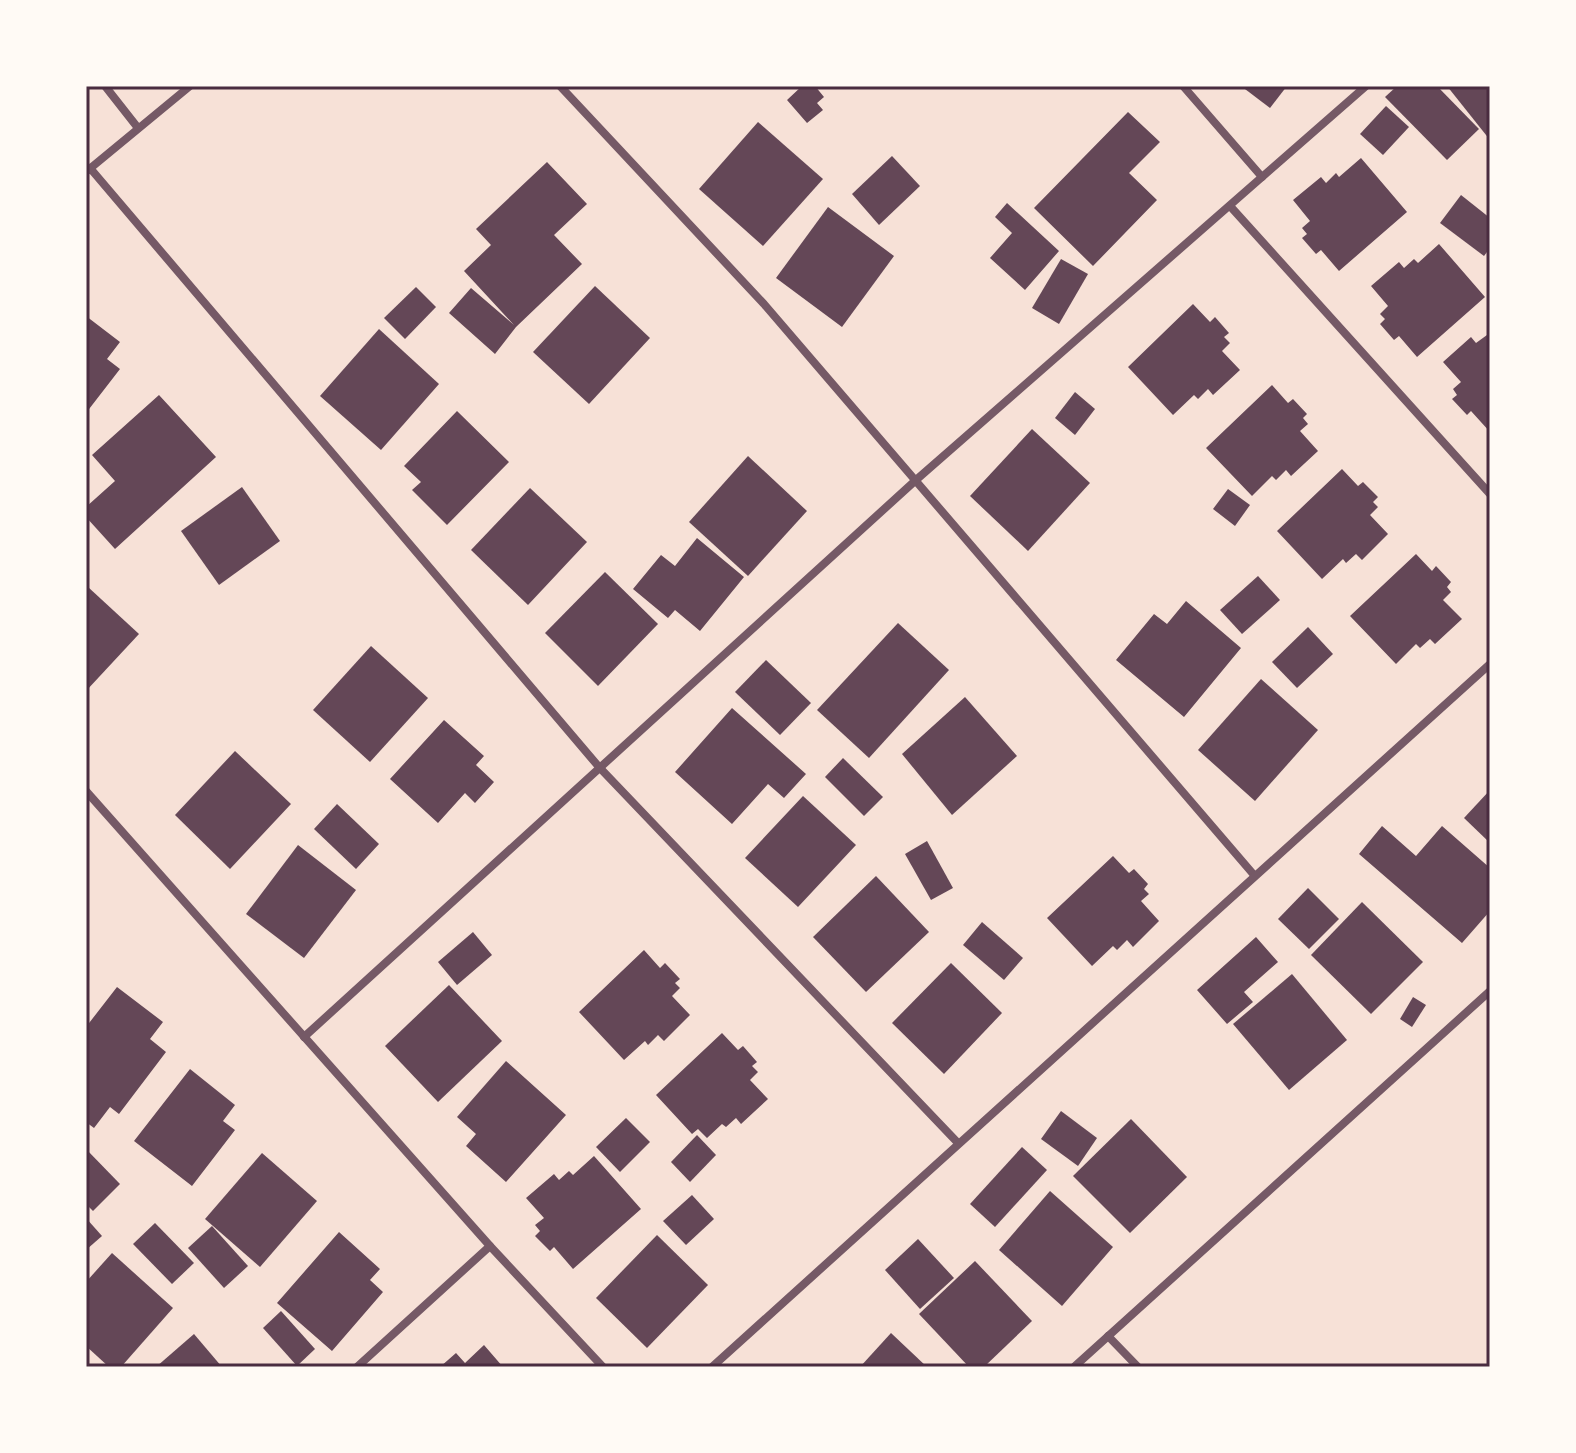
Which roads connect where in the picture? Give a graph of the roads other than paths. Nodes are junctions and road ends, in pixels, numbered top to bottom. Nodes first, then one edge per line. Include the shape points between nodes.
1 (105, 86) edge
2 (190, 86) edge
3 (560, 86) edge
4 (1183, 86) edge
5 (1366, 86) edge
6 (138, 128) junction
7 (88, 170) edge
8 (1262, 177) junction
9 (1230, 206) junction
10 (916, 480) junction
11 (1490, 494) edge
12 (1490, 664) edge
13 (599, 767) junction
14 (86, 791) edge
15 (1254, 875) junction
16 (1490, 991) edge
17 (304, 1037) junction
18 (958, 1143) junction
19 (490, 1246) junction
20 (1108, 1336) junction
21 (357, 1367) edge
22 (603, 1367) edge
23 (712, 1367) edge
24 (1074, 1367) edge
25 (1138, 1367) edge

1 - 6 street
2 - 6 street
3 - 10 street via 764,304
4 - 8 street
5 - 8 street
6 - 7 street
7 - 13 street
8 - 9 street
9 - 10 street
9 - 11 street
10 - 13 street
10 - 15 street
12 - 15 street
13 - 17 street
13 - 18 street
14 - 17 street
15 - 18 street
16 - 20 street
17 - 19 street
18 - 23 street
19 - 21 street
19 - 22 street
20 - 24 street
20 - 25 street

